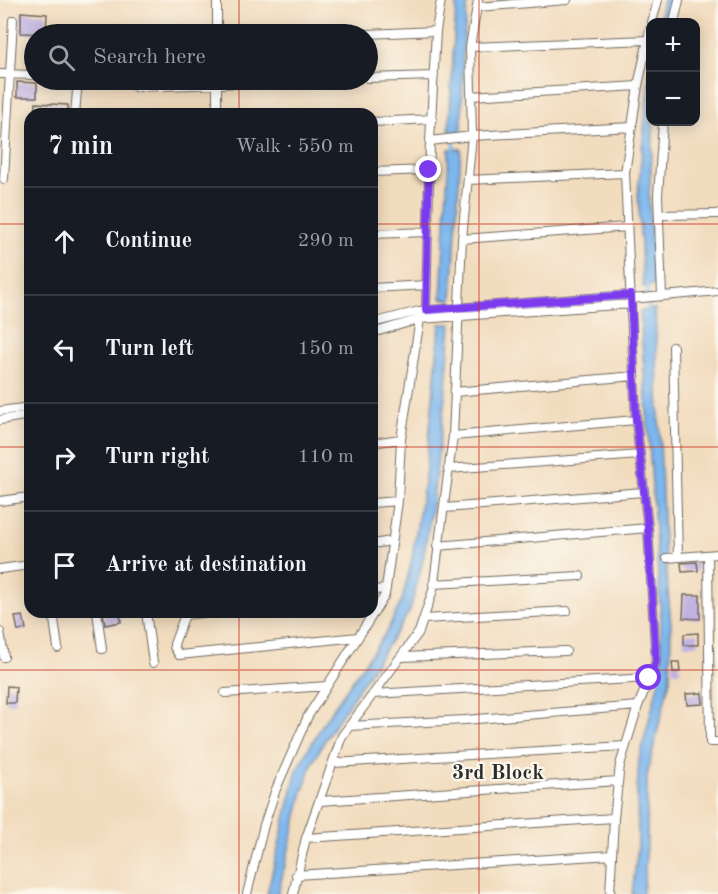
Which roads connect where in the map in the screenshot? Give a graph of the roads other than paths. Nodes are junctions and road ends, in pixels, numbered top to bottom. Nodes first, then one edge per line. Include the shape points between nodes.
1 (217, 0) edge
2 (441, 0) edge
3 (567, 0) edge
4 (658, 0) edge
5 (679, 0) edge
6 (478, 3) edge
7 (653, 18) edge
8 (675, 18) edge
9 (14, 20) dead end
10 (217, 24) edge
11 (436, 31) junction
12 (378, 34) edge
13 (646, 40) edge
14 (470, 47) junction
15 (646, 49) edge
16 (5, 74) edge
17 (24, 75) edge
18 (434, 76) junction
19 (378, 78) edge
20 (638, 86) junction
21 (77, 90) edge
22 (217, 90) edge
23 (471, 96) junction
24 (76, 108) edge
25 (217, 108) edge
26 (432, 119) junction
27 (378, 122) edge
28 (663, 126) edge
29 (632, 127) junction
30 (472, 136) junction
31 (430, 141) junction
32 (429, 170) junction
33 (378, 172) edge
34 (625, 173) junction
35 (4, 179) dead end
36 (468, 180) junction
37 (718, 214) edge
38 (658, 215) junction
39 (627, 227) junction
40 (428, 231) junction
41 (378, 234) edge
42 (462, 239) junction
43 (427, 285) junction
44 (378, 288) edge
45 (718, 291) edge
46 (659, 296) junction
47 (718, 297) edge
48 (631, 299) junction
49 (426, 310) junction
50 (458, 312) junction
51 (420, 319) junction
52 (378, 322) edge
53 (378, 331) edge
54 (673, 347) dead end
55 (635, 376) junction
56 (454, 392) junction
57 (24, 408) edge
58 (0, 411) edge
59 (24, 416) edge
60 (0, 420) edge
61 (636, 420) junction
62 (453, 436) junction
63 (401, 439) junction
64 (378, 442) edge
65 (640, 455) junction
66 (448, 469) junction
67 (644, 492) junction
68 (24, 498) edge
69 (0, 501) edge
70 (398, 501) junction
71 (378, 503) edge
72 (445, 508) junction
73 (648, 528) junction
74 (392, 541) junction
75 (378, 543) edge
76 (437, 546) junction
77 (718, 554) edge
78 (708, 555) junction
79 (678, 557) junction
80 (667, 558) dead end
81 (24, 566) edge
82 (0, 569) edge
83 (580, 576) dead end
84 (433, 584) junction
85 (386, 589) junction
86 (378, 590) edge
87 (378, 606) edge
88 (567, 611) dead end
89 (54, 618) edge
90 (98, 618) edge
91 (147, 618) edge
92 (184, 618) edge
93 (370, 618) edge
94 (424, 619) junction
95 (0, 632) edge
96 (358, 637) junction
97 (58, 648) dead end
98 (102, 649) dead end
99 (566, 651) dead end
100 (4, 657) dead end
101 (401, 657) junction
102 (153, 663) dead end
103 (649, 678) junction
104 (327, 686) junction
105 (225, 693) dead end
106 (373, 694) junction
107 (638, 706) junction
108 (349, 726) junction
109 (718, 742) edge
110 (625, 746) junction
111 (333, 763) junction
112 (618, 781) junction
113 (320, 801) junction
114 (614, 818) junction
115 (306, 838) junction
116 (612, 855) junction
117 (296, 875) junction
118 (247, 894) edge
119 (292, 894) edge
120 (610, 894) edge

1 - 10 street
2 - 11 street
3 - 6 street
4 - 7 street
5 - 8 street
6 - 14 street
9 - 16 street
11 - 12 street
11 - 18 street
13 - 14 street
14 - 23 street
15 - 20 street
16 - 17 street
16 - 35 street
18 - 19 street
18 - 26 street
20 - 23 street
20 - 29 street
21 - 24 street
22 - 25 street
23 - 30 street
26 - 27 street
26 - 31 street
28 - 38 street
29 - 30 street
29 - 34 street
30 - 31 street
30 - 36 street
31 - 32 street
32 - 33 street
32 - 40 street
34 - 36 street
34 - 39 street
36 - 42 street
37 - 38 street
38 - 46 street
39 - 42 street
39 - 48 street
40 - 41 street
40 - 43 street
42 - 50 street
43 - 44 street
43 - 49 street
45 - 46 street
45 - 47 street
46 - 48 street
48 - 50 street
48 - 55 street
49 - 50 street
49 - 52 street
50 - 51 street
50 - 56 street
51 - 53 street
51 - 63 street
54 - 79 street
55 - 56 street
55 - 61 street
56 - 62 street
57 - 58 street
59 - 60 street
61 - 62 street
61 - 65 street
62 - 66 street
63 - 64 street
63 - 70 street
65 - 66 street
65 - 67 street
66 - 72 street
67 - 72 street
67 - 73 street
68 - 69 street
70 - 71 street
70 - 74 street
72 - 76 street
73 - 76 street
73 - 103 street via 656,662
74 - 75 street
74 - 85 street
76 - 84 street
77 - 78 street
78 - 79 street
78 - 109 street via 710,742
79 - 80 street
81 - 82 street
83 - 84 street
84 - 94 street
85 - 86 street
85 - 87 street
88 - 94 street
89 - 97 street
90 - 98 street
91 - 102 street
92 - 96 street via 174,647 179,655
93 - 96 street
94 - 101 street
95 - 100 street
96 - 104 street
99 - 101 street
101 - 106 street
103 - 106 street
103 - 107 street
104 - 105 street
104 - 118 street via 308,716 276,789
106 - 108 street
107 - 108 street
107 - 110 street
108 - 111 street
110 - 111 street
110 - 112 street
111 - 113 street
112 - 113 street
112 - 114 street
113 - 115 street
114 - 115 street
114 - 116 street
115 - 117 street
116 - 117 street
116 - 120 street
117 - 119 street

